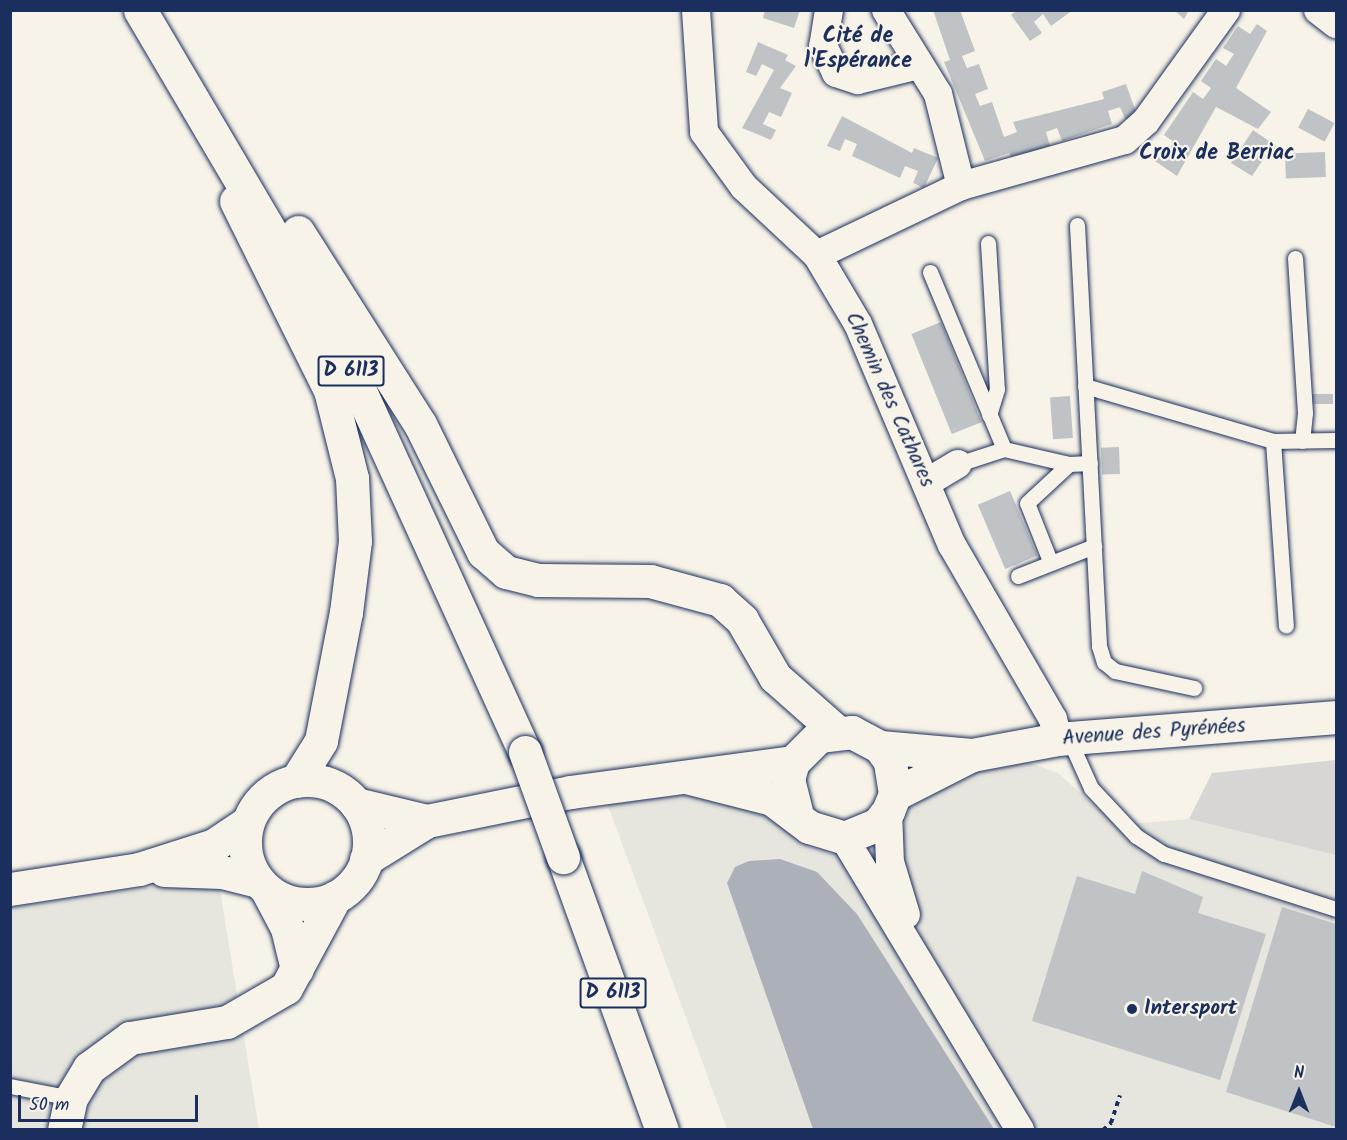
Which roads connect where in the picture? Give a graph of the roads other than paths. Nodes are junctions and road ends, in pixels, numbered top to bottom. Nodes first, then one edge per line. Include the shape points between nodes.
1 (139, 10) edge
2 (163, 10) edge
3 (696, 10) edge
4 (829, 10) edge
5 (886, 10) edge
6 (1226, 10) edge
7 (1318, 10) edge
8 (1336, 24) edge
9 (919, 65) junction
10 (961, 186) junction
11 (1077, 225) dead end
12 (298, 232) junction
13 (988, 243) dead end
14 (817, 255) junction
15 (1295, 258) dead end
16 (930, 272) dead end
17 (1085, 386) junction
18 (989, 415) junction
19 (1336, 440) edge
20 (1273, 441) junction
21 (1302, 441) junction
22 (1004, 449) junction
23 (1089, 463) junction
24 (958, 464) joint
25 (1069, 464) junction
26 (926, 483) junction
27 (1094, 546) junction
28 (1050, 561) junction
29 (1018, 576) dead end
30 (1286, 626) dead end
31 (1194, 688) dead end
32 (1336, 717) edge
33 (836, 731) junction
34 (1064, 739) junction
35 (880, 747) junction
36 (525, 752) junction
37 (972, 755) junction
38 (793, 762) junction
39 (686, 777) junction
40 (296, 781) junction
41 (892, 802) junction
42 (356, 804) junction
43 (797, 814) junction
44 (427, 821) junction
45 (247, 823) junction
46 (844, 838) junction
47 (366, 859) junction
48 (139, 869) junction
49 (263, 885) junction
50 (10, 889) edge
51 (335, 897) junction
52 (1336, 909) edge
53 (917, 952) junction
54 (297, 969) junction
55 (10, 1086) edge
56 (71, 1098) junction
57 (64, 1130) edge
58 (662, 1130) edge
59 (1020, 1130) edge

1 - 36 main road, D 6113 via 346,360
1 - 40 main road via 313,348 341,424 352,478 355,541 321,741
2 - 12 main road, D 6113
3 - 14 street, Chemin des Cathares via 704,132 744,187
4 - 9 street via 823,46 836,73 858,80
5 - 9 street
6 - 10 street via 1146,121 1125,140
7 - 8 street
9 - 10 street via 938,94
10 - 14 street
11 - 17 lane
12 - 33 main road via 420,424 483,552 506,572 538,580 650,581 720,600 742,620 775,677
12 - 36 main road, D 6113 via 428,482 486,611
13 - 18 lane via 997,389
14 - 26 street, Chemin des Cathares via 858,324
15 - 21 lane
16 - 18 lane
17 - 20 lane
17 - 23 lane
18 - 22 lane
19 - 21 lane
20 - 21 lane
20 - 30 lane
22 - 24 lane
22 - 25 lane
23 - 25 lane
23 - 27 lane
24 - 26 street
25 - 28 lane via 1027,502
26 - 34 street, Chemin des Cathares via 952,544
27 - 28 lane
27 - 31 lane via 1104,662 1115,670
28 - 29 lane
32 - 34 main road, Avenue des Pyrénées
33 - 35 main road via 852,732
33 - 38 main road via 819,736
34 - 37 main road, Avenue des Pyrénées
34 - 52 lane via 1091,788 1136,836 1164,854
35 - 37 main road, Avenue des Pyrénées
35 - 41 main road via 895,776
36 - 58 main road, D 6113, bridge
37 - 41 main road, Avenue des Pyrénées
38 - 39 main road
38 - 43 main road via 788,779
39 - 43 main road via 772,799
39 - 44 main road via 571,792
40 - 42 main road via 329,784
40 - 45 main road via 265,795
41 - 46 main road via 877,825
41 - 53 street via 890,862
42 - 44 main road
42 - 47 main road via 365,821
43 - 46 main road via 826,835
44 - 47 main road
45 - 48 main road via 214,845
45 - 49 main road via 248,863
46 - 53 street
47 - 51 main road via 355,881
48 - 49 main road via 222,872
48 - 50 main road
49 - 51 main road via 300,903
49 - 54 main road via 287,928
51 - 54 main road
53 - 59 street
54 - 56 main road via 286,988 227,1022 130,1038 89,1068
55 - 56 lane
56 - 57 main road

